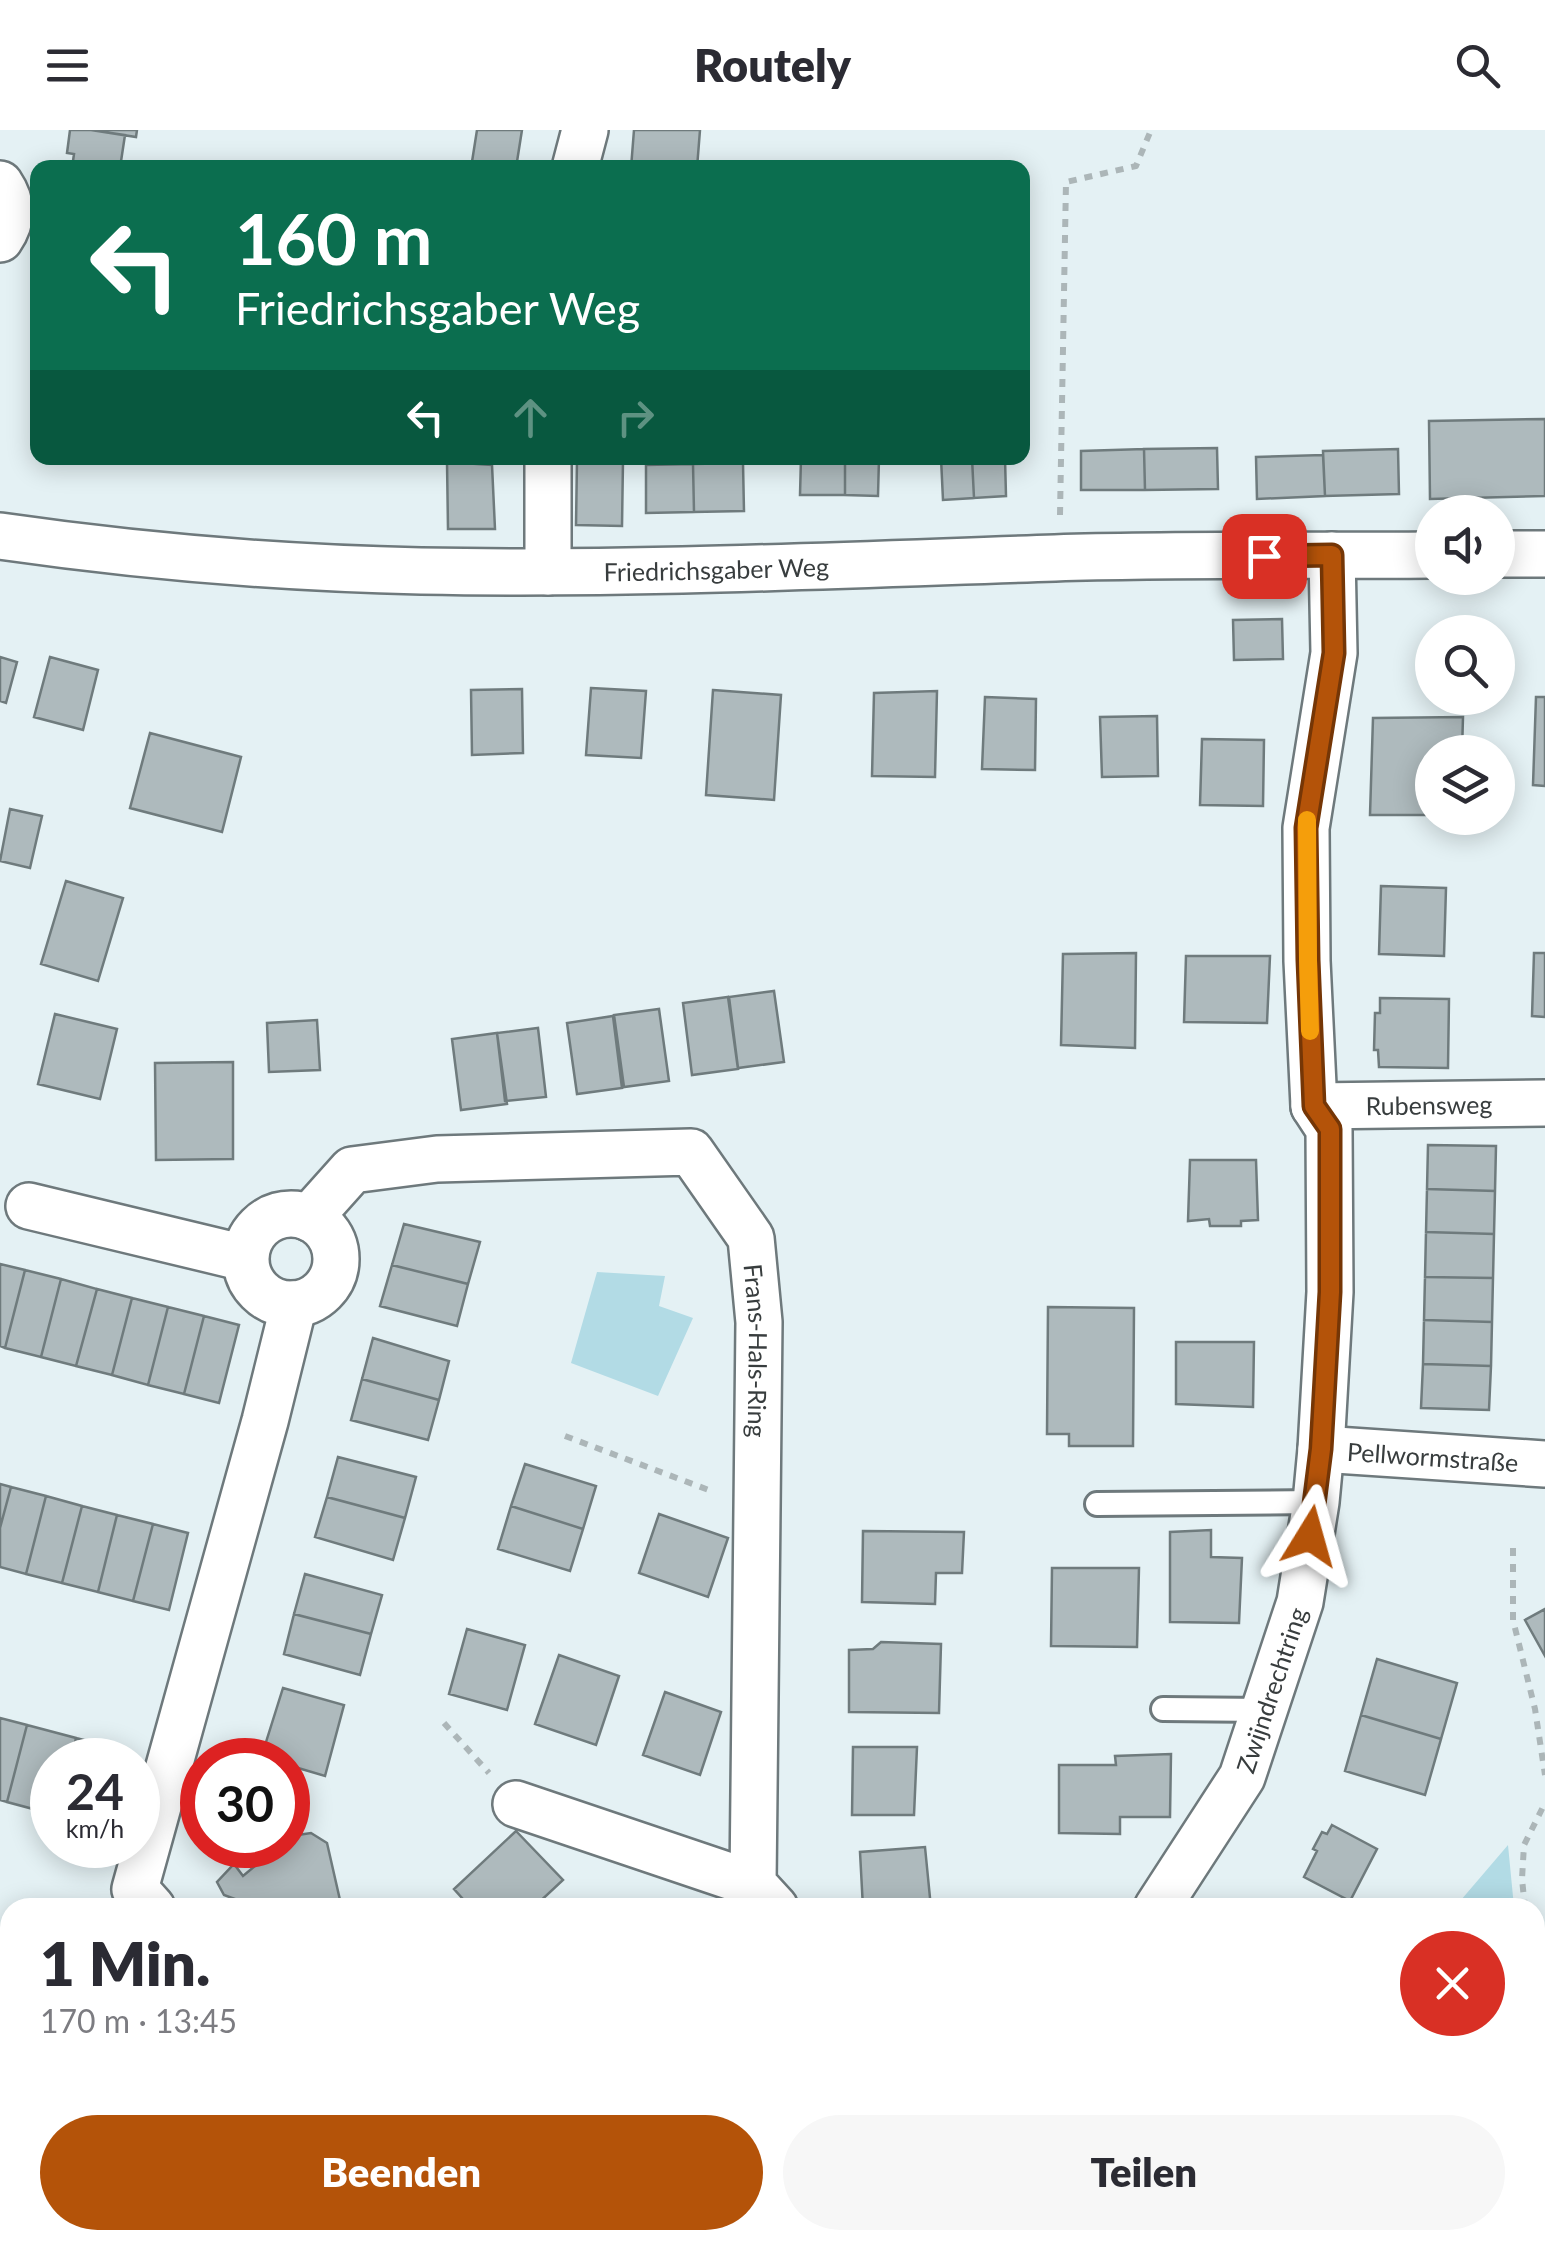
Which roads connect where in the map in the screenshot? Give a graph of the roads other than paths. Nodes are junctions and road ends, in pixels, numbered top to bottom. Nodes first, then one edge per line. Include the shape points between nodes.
1 (585, 130) edge
2 (576, 160) edge
3 (0, 184) edge
4 (0, 239) edge
5 (548, 465) edge
6 (0, 536) edge
7 (1415, 554) edge
8 (1515, 554) edge
9 (1545, 554) edge
10 (1332, 555) junction
11 (548, 572) junction
12 (1545, 1103) edge
13 (1314, 1106) junction
14 (29, 1206) dead end
15 (309, 1218) junction
16 (245, 1258) junction
17 (294, 1304) junction
18 (1321, 1449) junction
19 (1545, 1464) edge
20 (1316, 1502) junction
21 (1097, 1504) dead end
22 (1163, 1709) dead end
23 (1265, 1710) junction
24 (516, 1804) road end
25 (764, 1896) edge
26 (143, 1898) edge
27 (1163, 1898) edge

1 - 2 street
3 - 4 street via 10,208
5 - 11 street
6 - 11 street, Friedrichsgaber Weg via 261,564
7 - 10 street, Friedrichsgaber Weg
8 - 9 street
10 - 11 street, Friedrichsgaber Weg
10 - 13 street, Zwijndrechtring via 1334,653 1306,828
12 - 13 street, Rubensweg
13 - 18 street, Zwijndrechtring via 1330,1129
14 - 16 street
15 - 16 street via 280,1215 266,1221
15 - 17 street via 331,1238 335,1267 321,1292
15 - 25 street, Frans-Hals-Ring via 352,1170 437,1159 692,1152 751,1238 759,1322
16 - 17 street via 255,1286
17 - 26 street via 135,1889
18 - 19 street, Pellwormstraße
18 - 20 street, Zwijndrechtring
20 - 21 lane
20 - 23 street, Zwijndrechtring via 1300,1602
22 - 23 lane
23 - 27 street, Zwijndrechtring via 1242,1777
24 - 25 street

